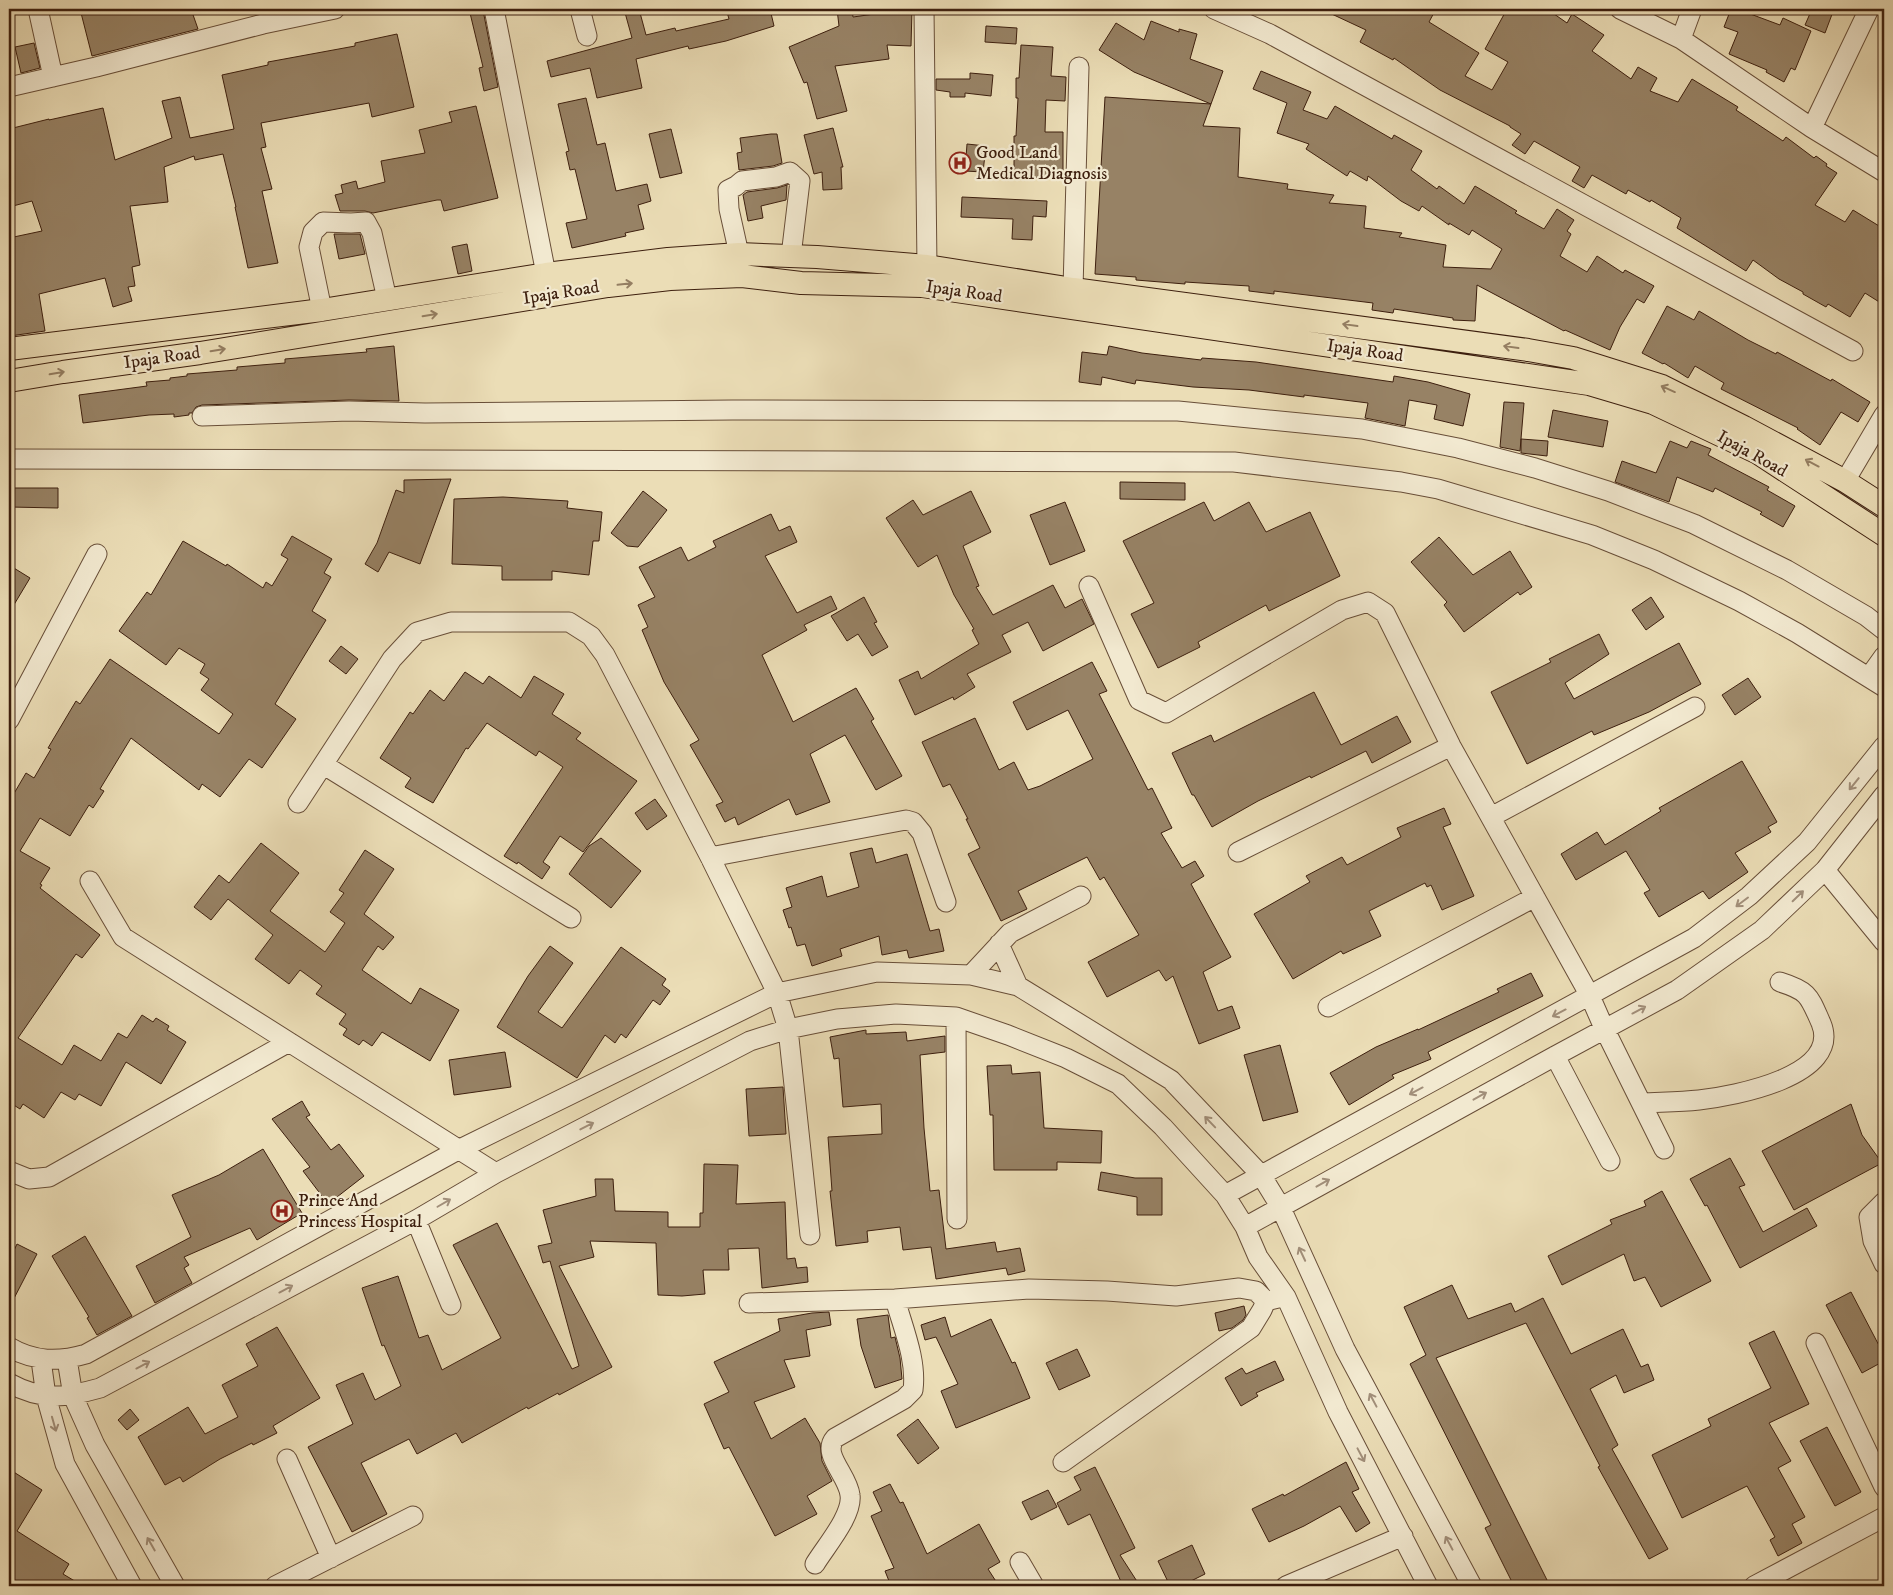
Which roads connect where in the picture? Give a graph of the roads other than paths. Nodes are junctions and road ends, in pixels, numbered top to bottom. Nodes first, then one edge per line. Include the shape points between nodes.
1 (38, 9) edge
2 (335, 9) edge
3 (494, 9) edge
4 (580, 9) edge
5 (924, 9) edge
6 (1214, 9) edge
7 (1620, 9) edge
8 (1692, 9) edge
9 (1869, 9) edge
10 (261, 16) edge
11 (587, 36) dead end
12 (1681, 39) junction
13 (1079, 66) dead end
14 (53, 77) junction
15 (9, 87) edge
16 (1812, 128) junction
17 (1884, 172) edge
18 (739, 254) junction
19 (791, 256) junction
20 (927, 266) junction
21 (546, 274) junction
22 (1073, 289) junction
23 (387, 298) junction
24 (322, 310) junction
25 (391, 322) junction
26 (9, 349) edge
27 (1853, 351) dead end
28 (9, 381) edge
29 (1884, 415) edge
30 (202, 416) dead end
31 (9, 459) edge
32 (1845, 481) junction
33 (1884, 506) edge
34 (1884, 535) edge
35 (97, 554) dead end
36 (1089, 586) dead end
37 (1884, 630) edge
38 (1884, 656) edge
39 (1877, 682) edge
40 (1695, 707) dead end
41 (9, 720) edge
42 (1451, 746) junction
43 (1884, 746) edge
44 (324, 765) junction
45 (1884, 795) edge
46 (298, 803) dead end
47 (1491, 817) junction
48 (1238, 852) dead end
49 (710, 857) junction
50 (1825, 870) junction
51 (90, 881) dead end
52 (1081, 896) dead end
53 (1535, 897) junction
54 (946, 902) dead end
55 (571, 918) dead end
56 (1884, 942) edge
57 (999, 944) junction
58 (971, 975) junction
59 (1780, 982) dead end
60 (1018, 986) junction
61 (776, 993) junction
62 (1590, 996) junction
63 (1328, 1007) dead end
64 (956, 1017) junction
65 (1604, 1028) junction
66 (788, 1029) junction
67 (289, 1042) junction
68 (1554, 1056) junction
69 (1642, 1103) junction
70 (1664, 1149) dead end
71 (458, 1150) junction
72 (1610, 1161) dead end
73 (9, 1170) edge
74 (496, 1173) junction
75 (1261, 1175) junction
76 (1224, 1195) junction
77 (1884, 1202) edge
78 (1280, 1206) junction
79 (957, 1219) dead end
80 (416, 1220) junction
81 (1245, 1227) junction
82 (810, 1235) dead end
83 (1884, 1264) edge
84 (1286, 1297) junction
85 (895, 1299) junction
86 (1266, 1300) junction
87 (749, 1303) dead end
88 (451, 1305) dead end
89 (1816, 1343) dead end
90 (9, 1347) edge
91 (41, 1360) junction
92 (67, 1360) junction
93 (9, 1383) edge
94 (46, 1396) junction
95 (74, 1396) junction
96 (286, 1459) dead end
97 (1063, 1462) dead end
98 (1884, 1487) edge
99 (413, 1516) dead end
100 (1884, 1517) edge
101 (1403, 1536) junction
102 (331, 1558) junction
103 (1020, 1562) dead end
104 (815, 1564) dead end
105 (132, 1586) edge
106 (175, 1586) edge
107 (275, 1586) edge
108 (1034, 1586) edge
109 (1286, 1586) edge
110 (1428, 1586) edge
111 (1472, 1586) edge
112 (1754, 1586) edge

1 - 14 street
2 - 10 street
3 - 21 street
4 - 11 street
5 - 20 street
6 - 27 street via 1278,39
7 - 12 street
8 - 12 street
9 - 16 street
10 - 14 street via 96,68
12 - 16 street
13 - 22 street
14 - 15 street
16 - 17 street
18 - 19 main road, Ipaja Road
18 - 19 street via 728,190 742,180 776,177 790,172 800,181
18 - 21 main road, Ipaja Road
19 - 20 main road, Ipaja Road
20 - 22 main road, Ipaja Road
21 - 23 main road, Ipaja Road
32 -> 22 main road, Ipaja Road via 1662,386 1573,358 1519,348
23 - 24 main road, Ipaja Road
23 - 24 street via 372,233 366,222 323,222 313,232 309,248
23 - 25 main road
24 - 26 main road, Ipaja Road
28 -> 25 main road, Ipaja Road
25 -> 34 main road, Ipaja Road via 608,286 670,279 742,276 802,283 922,286 1589,384 1653,403 1758,453
29 - 32 street
30 - 37 street via 349,411 1168,410 1362,430 1458,448 1608,491 1694,524 1787,570
31 - 39 street via 1028,460 1234,462 1269,466 1438,489 1592,535 1654,560 1739,601
32 - 33 main road, Ipaja Road
35 - 41 street
36 - 42 street via 1139,700 1166,713 1342,610 1368,602 1385,613
38 - 39 street
40 - 47 street
42 - 47 street
42 - 48 street
43 -> 62 street via 1807,842 1749,896 1694,938
44 - 46 street
44 - 49 street via 392,659 417,632 452,622 569,622 591,636 605,655
44 - 55 street
45 - 50 street
47 - 53 street
49 - 54 street via 906,820 913,822 922,832
49 - 61 street
50 - 56 street
65 -> 50 street via 1678,990 1762,930
51 - 67 street via 123,936
52 - 57 street via 1023,925
53 - 62 street
53 - 63 street
57 - 58 street
57 - 60 street
58 - 60 street
58 - 61 street via 877,972
59 - 69 street via 1797,988 1810,998 1822,1027 1824,1043 1820,1054 1776,1083 1700,1100
75 -> 60 street via 1171,1080
61 - 66 street
61 - 71 street
62 - 65 street
62 -> 75 street
64 - 66 street via 896,1014 837,1018
64 - 76 street via 1066,1058 1118,1084 1163,1127
64 - 79 street
65 - 68 street
65 - 69 street
74 -> 66 street via 750,1041
66 - 82 street
67 - 71 street
67 - 73 street via 49,1177 30,1179
68 - 72 street
78 -> 68 street
69 - 70 street
71 - 74 street
71 - 92 street via 86,1354
80 -> 74 street
75 - 76 street
75 - 78 street
76 - 81 street
77 - 83 street via 1869,1217 1873,1241
78 - 81 street
111 -> 78 street via 1345,1349
80 - 88 street
95 -> 80 street via 100,1388
81 - 84 street via 1258,1257
84 - 86 street
84 -> 101 street via 1338,1412
85 - 86 street via 1029,1289 1176,1296 1239,1288 1256,1291
85 - 87 street
85 - 104 street via 912,1361 913,1390 832,1442 830,1451 850,1492 851,1503
86 - 97 street via 1251,1328
89 - 98 street
90 - 91 street
91 - 92 street
91 - 94 street
92 - 95 street
93 - 94 street
94 - 95 street
94 -> 105 street via 65,1464
106 -> 95 street via 95,1445
96 - 102 street
99 - 102 street
100 - 112 street
101 - 109 street
101 - 110 street
102 - 107 street
103 - 108 street

